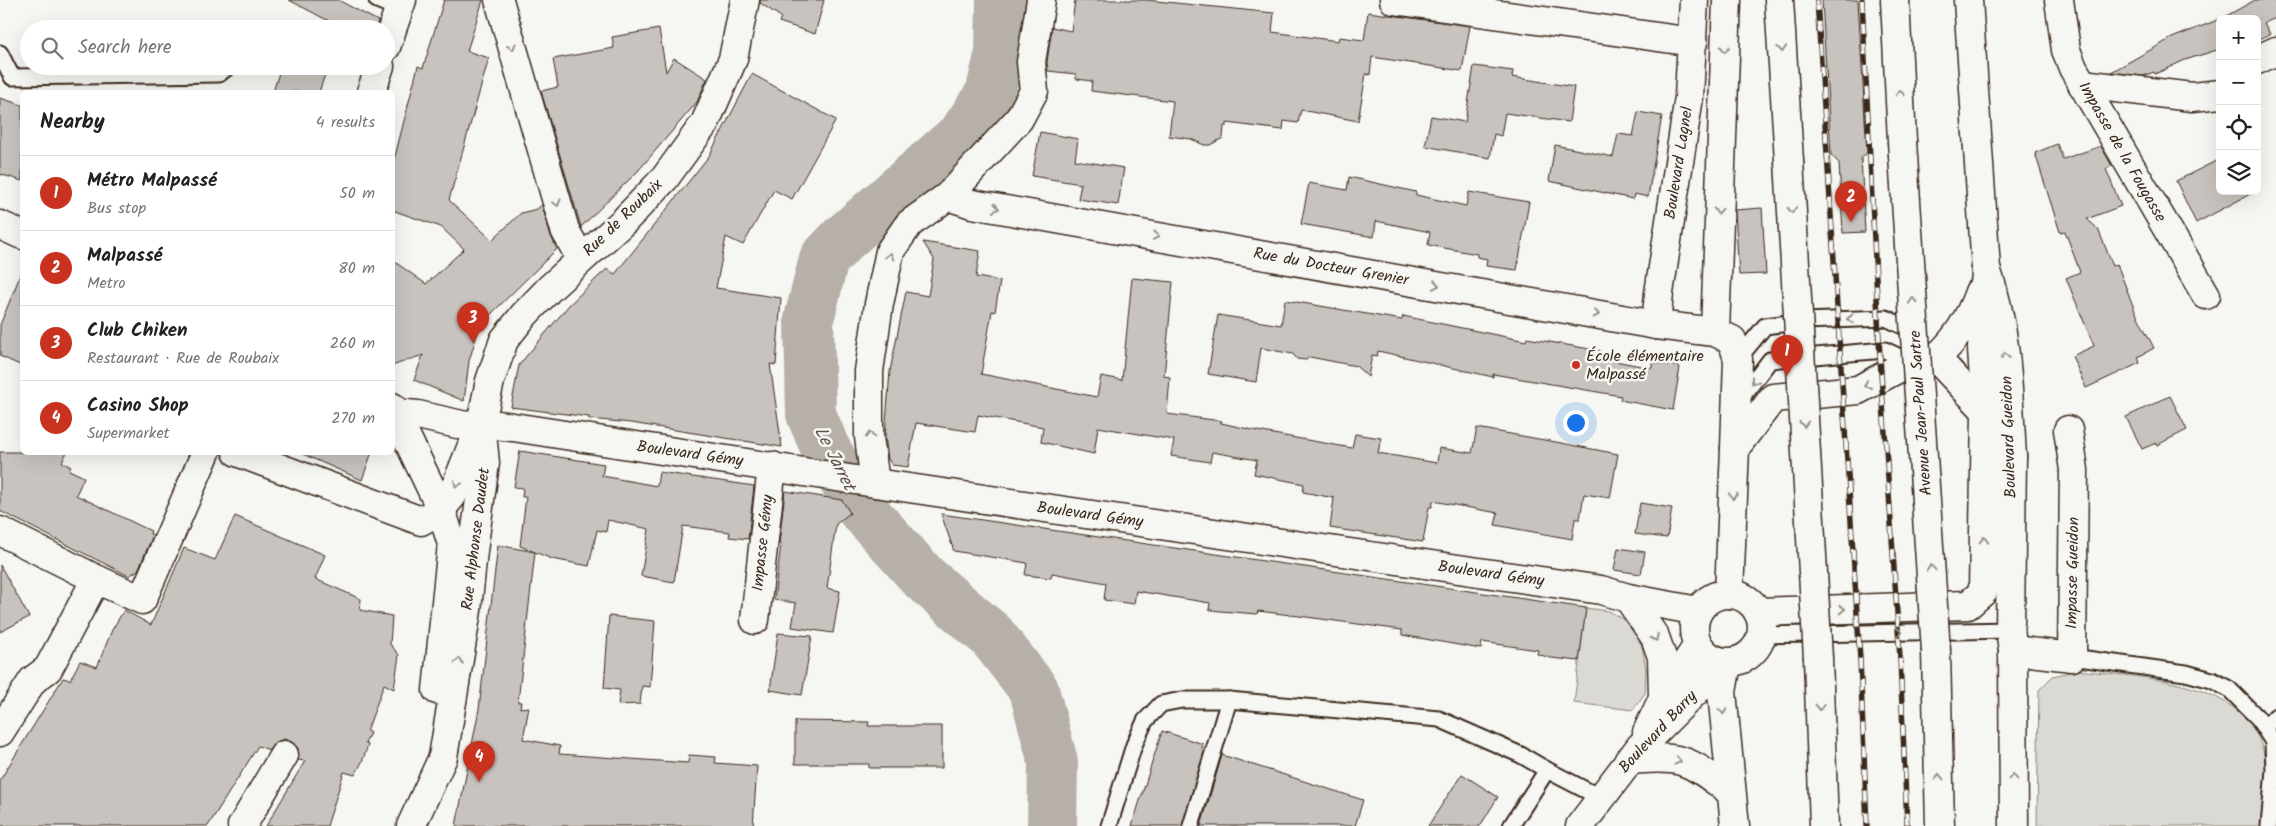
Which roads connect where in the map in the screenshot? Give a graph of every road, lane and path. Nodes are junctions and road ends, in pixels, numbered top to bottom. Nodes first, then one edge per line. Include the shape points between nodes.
1 (499, 0) edge
2 (746, 0) edge
3 (1041, 0) edge
4 (1394, 0) edge
5 (1694, 0) edge
6 (1727, 0) edge
7 (1779, 0) edge
8 (1894, 0) edge
9 (1968, 0) edge
10 (2059, 0) edge
11 (393, 3) edge
12 (390, 20) edge
13 (1693, 42) junction
14 (2276, 51) edge
15 (0, 53) edge
16 (2261, 58) edge
17 (150, 75) edge
18 (376, 75) edge
19 (2082, 84) junction
20 (372, 90) edge
21 (2216, 94) edge
22 (948, 196) junction
23 (0, 225) edge
24 (20, 234) edge
25 (581, 259) junction
26 (1986, 269) junction
27 (2206, 295) dead end
28 (1656, 325) junction
29 (1715, 332) junction
30 (1936, 358) junction
31 (1738, 359) junction
32 (1910, 362) junction
33 (1737, 404) junction
34 (395, 410) edge
35 (395, 412) edge
36 (1986, 412) junction
37 (482, 423) junction
38 (2068, 430) dead end
39 (1735, 448) junction
40 (205, 455) edge
41 (245, 455) edge
42 (2012, 456) junction
43 (772, 466) junction
44 (874, 483) junction
45 (441, 509) junction
46 (0, 531) edge
47 (96, 579) junction
48 (1729, 594) junction
49 (1628, 598) junction
50 (1698, 611) junction
51 (755, 620) dead end
52 (1760, 623) junction
53 (2012, 640) junction
54 (1714, 656) junction
55 (2072, 657) junction
56 (1663, 698) junction
57 (1230, 700) junction
58 (2276, 716) edge
59 (2264, 728) junction
60 (0, 732) edge
61 (2275, 743) edge
62 (1635, 754) junction
63 (284, 755) dead end
64 (1547, 770) junction
65 (425, 791) junction
66 (1731, 792) junction
67 (1601, 798) junction
68 (242, 826) edge
69 (412, 826) edge
70 (1109, 826) edge
71 (1191, 826) edge
72 (1510, 826) edge
73 (1580, 826) edge
74 (1735, 826) edge
75 (1824, 826) edge
76 (1940, 826) edge
77 (2014, 826) edge
78 (2268, 826) edge

1 -> 25 main road via 565,230
2 - 25 main road, Rue de Roubaix via 733,59 705,123 665,178
3 - 22 main road via 1031,62 1034,91 1019,119
4 - 13 main road
5 - 13 main road, Boulevard Lagnel
6 -> 29 main road
7 -> 75 main road, bridge via 1818,658
76 -> 8 main road, Avenue Jean-Paul Sartre, bridge via 1936,651
9 - 26 main road, Boulevard Gueidon
10 - 19 main road, Impasse de la Fougasse via 2066,50
11 - 12 main road
13 - 28 main road, Boulevard Lagnel via 1689,97
14 - 16 main road
15 - 17 lane via 12,77
18 - 20 main road
19 - 21 main road via 2192,96
19 - 27 main road, Impasse de la Fougasse
22 -> 28 main road, Rue du Docteur Grenier via 972,204
44 -> 22 main road via 869,371 890,251 908,224
23 - 24 main road
25 - 37 main road, Rue de Roubaix via 524,315 504,340 490,381
26 - 30 main road via 1964,326 1952,344
26 - 36 main road via 1982,349
42 -> 26 main road, Boulevard Gueidon via 2005,354
28 - 29 main road, Rue du Docteur Grenier
29 - 31 main road via 1732,340
30 -> 31 lane via 1912,331 1886,318 1765,326
30 - 32 main road
30 - 36 main road
31 - 33 main road
32 -> 33 lane via 1885,350 1770,360
32 -> 39 main road via 1858,390 1773,398
33 - 39 main road
34 - 37 main road, Boulevard Gémy via 466,426
35 - 45 main road
36 - 42 main road
52 -> 36 main road via 1968,605 1982,592
37 - 43 main road, Boulevard Gémy
37 -> 45 main road, Rue Alphonse Daudet via 452,496
65 -> 37 main road, Rue Alphonse Daudet via 443,757 467,610 486,463
38 - 55 main road, Impasse Gueidon via 2074,470
39 -> 48 main road
40 - 47 main road via 142,600
41 - 45 main road via 421,521
42 - 53 main road, Boulevard Gueidon
43 - 44 main road, Boulevard Gémy
43 - 51 main road, Impasse Gémy
44 - 49 main road, Boulevard Gémy via 1601,590
45 - 65 main road, Rue Alphonse Daudet via 452,544
46 - 47 main road
47 - 60 main road via 48,669 32,680
48 - 50 main road via 1706,602
48 - 52 main road via 1751,602
49 - 50 main road, Boulevard Gémy
49 -> 56 main road via 1656,637 1662,656
50 - 54 main road via 1694,628
52 -> 53 lane
52 - 54 main road via 1758,646 1750,655 1739,661
53 - 55 main road
77 -> 53 main road, Boulevard Gueidon
54 - 56 main road, Boulevard Barry
54 - 62 main road, Boulevard Barry via 1706,681
54 -> 66 main road via 1722,692
55 - 59 lane via 2186,673 2212,680 2246,704
56 - 62 main road, Boulevard Barry
57 - 64 lane via 1439,720 1521,755
57 - 70 lane via 1182,700 1161,704 1145,721 1134,745
57 - 71 lane
58 - 59 lane
59 - 61 lane
61 - 78 lane
62 -> 66 main road via 1680,760
62 - 67 main road, Boulevard Barry
63 - 68 main road
64 - 67 lane
64 - 72 lane
65 - 69 main road, Rue Alphonse Daudet
66 - 74 main road
67 - 73 main road, Boulevard Barry

